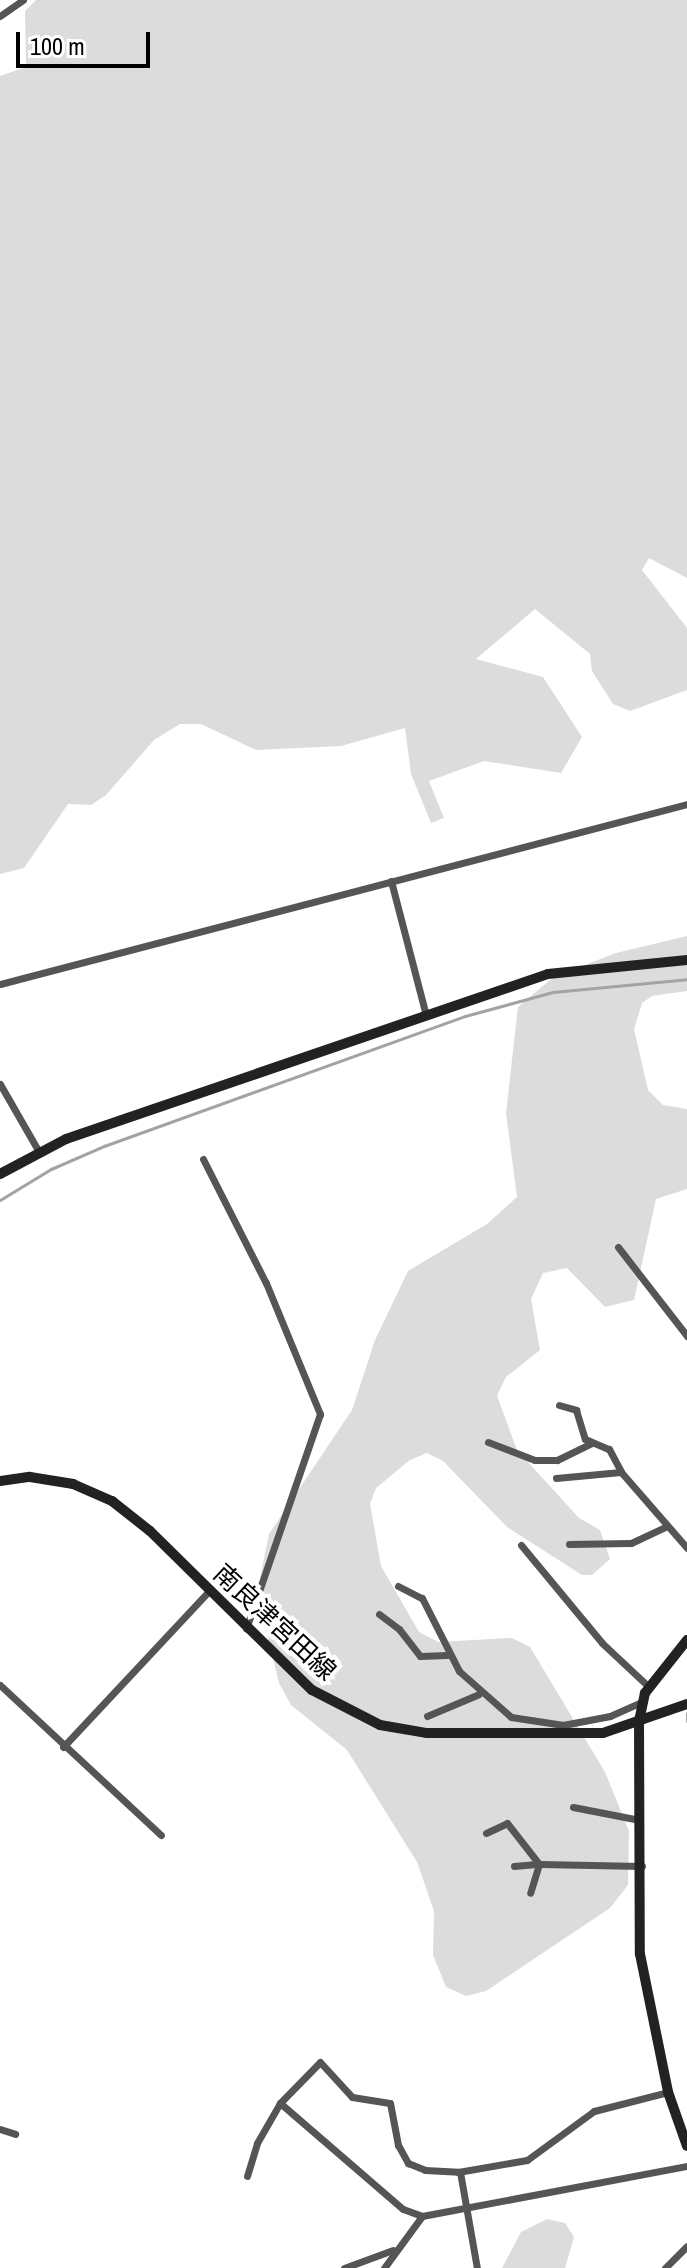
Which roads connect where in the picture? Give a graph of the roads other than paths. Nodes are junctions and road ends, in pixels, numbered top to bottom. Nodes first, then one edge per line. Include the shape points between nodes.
1 (23, 0) edge
2 (0, 16) edge
3 (687, 804) edge
4 (391, 881) junction
5 (687, 960) edge
6 (0, 984) edge
7 (426, 1015) junction
8 (0, 1084) edge
9 (38, 1150) junction
10 (203, 1159) dead end
11 (0, 1174) edge
12 (618, 1247) dead end
13 (687, 1336) edge
14 (559, 1405) dead end
15 (488, 1442) dead end
16 (592, 1443) junction
17 (621, 1472) junction
18 (556, 1478) dead end
19 (0, 1481) edge
20 (665, 1527) junction
21 (569, 1544) dead end
22 (521, 1545) dead end
23 (687, 1548) edge
24 (398, 1586) dead end
25 (208, 1592) junction
26 (379, 1614) dead end
27 (245, 1630) junction
28 (687, 1640) edge
29 (447, 1655) junction
30 (0, 1685) edge
31 (649, 1687) junction
32 (479, 1694) junction
33 (643, 1701) junction
34 (682, 1706) edge
35 (427, 1716) dead end
36 (639, 1722) junction
37 (63, 1747) junction
38 (573, 1807) dead end
39 (640, 1820) junction
40 (486, 1833) dead end
41 (161, 1835) dead end
42 (539, 1864) junction
43 (514, 1866) dead end
44 (642, 1866) junction
45 (530, 1893) dead end
46 (668, 2092) junction
47 (280, 2103) junction
48 (0, 2129) edge
49 (15, 2134) dead end
50 (687, 2146) edge
51 (687, 2166) edge
52 (460, 2172) junction
53 (247, 2176) dead end
54 (467, 2208) junction
55 (422, 2216) junction
56 (687, 2246) edge
57 (393, 2250) junction
58 (344, 2268) edge
59 (384, 2268) edge
60 (477, 2268) edge
61 (665, 2268) edge

1 - 2 street
3 - 4 street
4 - 6 street
4 - 7 street
5 - 7 street via 576,968
7 - 9 street
8 - 9 street
9 - 11 street
10 - 27 street via 266,1283 320,1414
12 - 13 street
14 - 16 street via 576,1410 580,1431
15 - 16 street via 535,1460 557,1460
16 - 17 street via 609,1449
17 - 18 street
17 - 20 street
19 - 25 street, 南良津宮田線 via 30,1477 73,1484 112,1501 150,1531
20 - 21 street via 631,1543
20 - 23 street
22 - 31 street via 602,1643
24 - 29 street via 427,1606
25 - 27 street, 南良津宮田線
25 - 37 street
26 - 29 street via 420,1656
27 - 36 street, 南良津宮田線 via 312,1690 380,1725 427,1733 566,1736 603,1733
28 - 31 street
29 - 32 street
30 - 37 street
31 - 33 street
32 - 33 street via 511,1717 563,1725 610,1716
32 - 35 street
33 - 36 street
34 - 36 street, 南良津宮田線
36 - 39 street
37 - 41 street
38 - 39 street
39 - 44 street
40 - 42 street via 507,1823
42 - 43 street
42 - 44 street
42 - 45 street
44 - 46 street via 642,1968
46 - 50 street
46 - 52 street via 594,2111 527,2160
47 - 52 street via 320,2062 352,2097 390,2103 398,2145 408,2163
47 - 53 street via 257,2143
47 - 55 street via 403,2209
48 - 49 street
51 - 54 street
52 - 54 street
54 - 55 street
54 - 60 street
55 - 57 street
56 - 61 street
57 - 58 street
57 - 59 street

